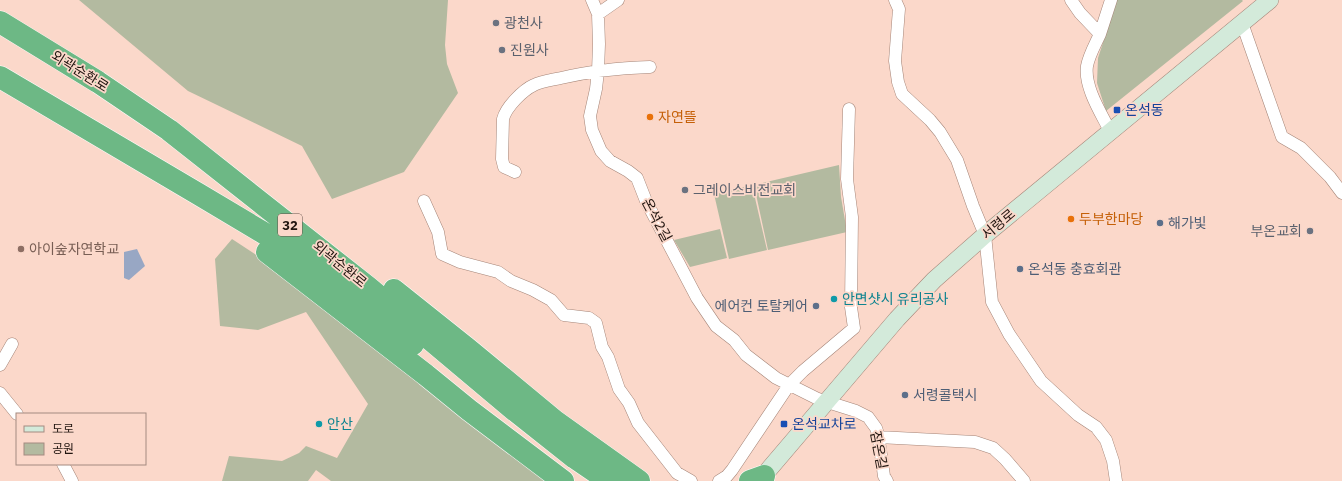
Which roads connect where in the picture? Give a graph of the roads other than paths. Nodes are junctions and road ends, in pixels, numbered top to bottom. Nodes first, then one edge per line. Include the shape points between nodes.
1 (592, 0) edge
2 (618, 0) edge
3 (895, 0) edge
4 (1071, 0) edge
5 (1111, 0) edge
6 (1270, 0) edge
7 (598, 14) junction
8 (0, 22) edge
9 (1242, 23) junction
10 (1100, 34) junction
11 (650, 67) dead end
12 (598, 72) junction
13 (0, 77) edge
14 (849, 109) dead end
15 (169, 130) junction
16 (1110, 131) junction
17 (152, 166) junction
18 (515, 172) dead end
19 (1342, 193) edge
20 (424, 201) dead end
21 (985, 234) junction
22 (12, 344) dead end
23 (0, 365) edge
24 (789, 386) junction
25 (0, 393) edge
26 (826, 402) junction
27 (17, 413) edge
28 (878, 437) junction
29 (558, 453) junction
30 (64, 465) edge
31 (758, 480) edge
32 (72, 481) edge
33 (563, 481) edge
34 (586, 481) edge
35 (609, 481) edge
36 (639, 481) edge
37 (691, 481) edge
38 (719, 481) edge
39 (887, 481) edge
40 (1024, 481) edge
41 (1116, 481) edge

1 - 7 street
2 - 7 street
3 - 21 street via 900,9 896,72 902,94 930,120 954,154
4 - 10 street
5 - 10 street
6 - 9 street, 서령로
7 - 12 street, 온석2길
8 - 15 highway, 외곽순환로 / 32 via 98,82
9 - 16 street, 서령로
9 - 19 street via 1282,136 1301,148
10 - 16 street via 1089,61 1087,76 1090,90
11 - 12 street
12 - 18 street via 540,82 516,100 504,116 502,146 504,167
12 - 24 street, 온석2길 via 590,123 601,151 610,161 637,178 646,201 697,298 716,326 734,340 746,355
13 - 17 highway, 외곽순환로 / 32
14 - 24 street via 848,179 852,217 851,307 854,328
15 - 29 highway, 외곽순환로 / 32 via 369,288 513,409
15 - 36 highway via 309,225 379,278 555,421
16 - 21 street, 서령로
17 - 29 highway, 외곽순환로 / 32 via 233,214 331,278 528,438
17 - 33 highway via 315,288
20 - 37 street via 438,232 442,254 460,262 498,272 550,300 564,315 589,318 596,322 602,347 619,389 638,423 675,470
21 - 26 street, 서령로 via 934,280 897,319
21 - 41 street via 992,302 1009,334 1041,380 1078,415 1096,427 1106,440
22 - 23 street
24 - 26 street, 온석2길
24 - 38 street via 732,470
25 - 27 street
26 - 28 street, 잠온길 via 868,417 876,428
26 - 31 street, 서령로
28 - 39 street, 잠온길
28 - 40 street via 975,442 993,448
29 - 34 highway, 외곽순환로 / 32
29 - 35 highway, 외곽순환로 / 32
30 - 32 street

